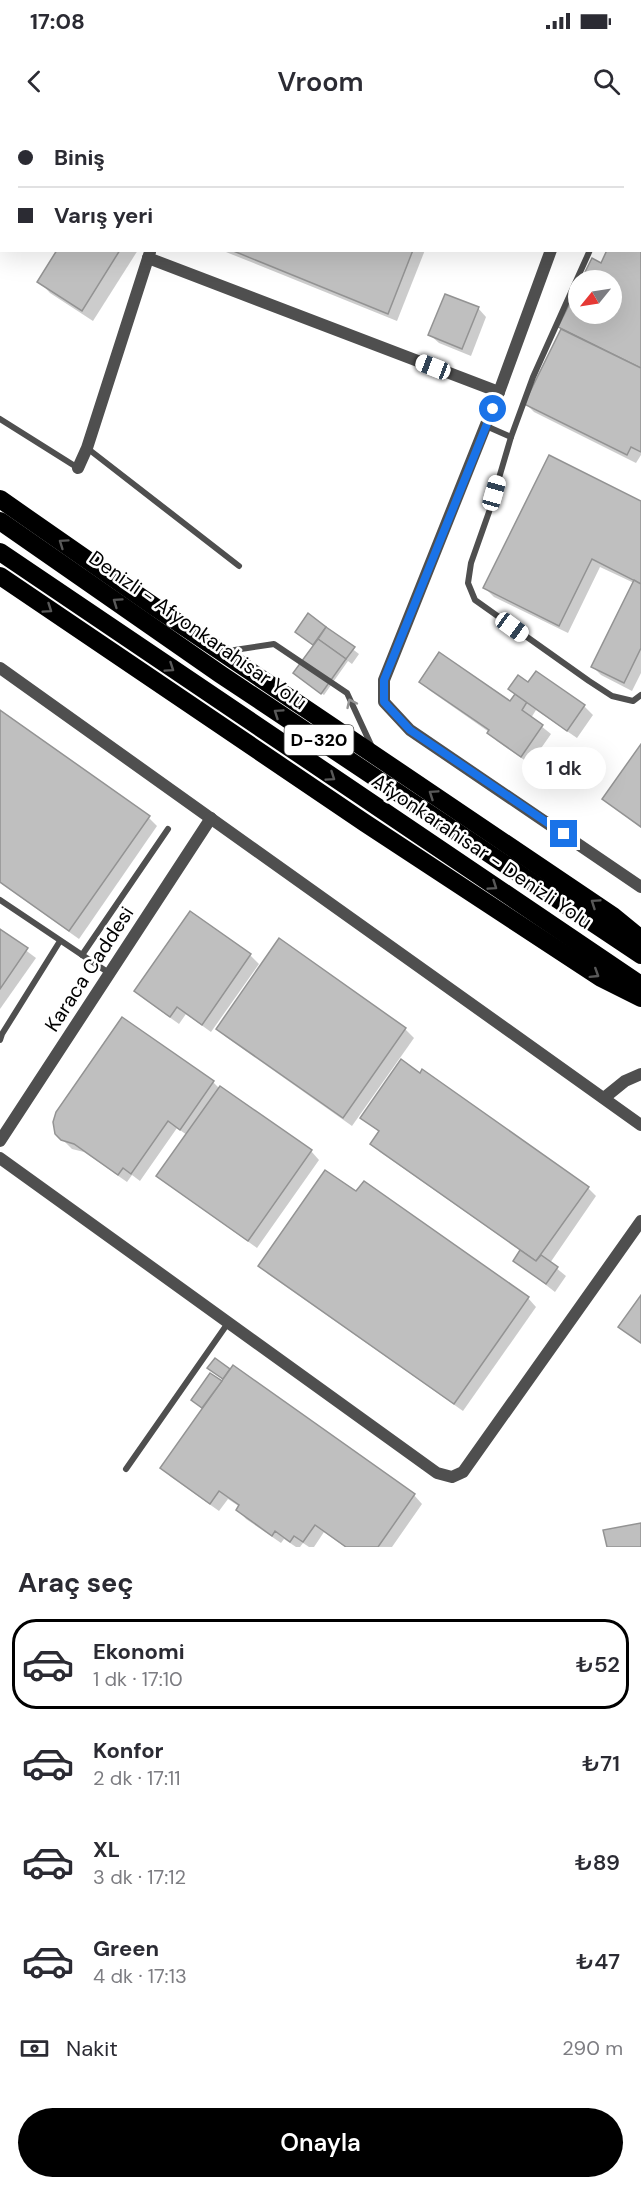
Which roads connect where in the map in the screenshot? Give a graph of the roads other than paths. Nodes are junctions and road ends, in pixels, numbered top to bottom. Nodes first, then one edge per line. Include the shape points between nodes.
1 (550, 252) edge
2 (589, 252) edge
3 (149, 254) edge
4 (499, 392) junction
5 (0, 419) edge
6 (486, 426) junction
7 (511, 436) junction
8 (87, 448) junction
9 (78, 468) joint
10 (0, 500) edge
11 (0, 521) edge
12 (0, 552) edge
13 (239, 566) dead end
14 (0, 576) edge
15 (222, 652) junction
16 (0, 668) edge
17 (641, 695) edge
18 (376, 756) junction
19 (211, 818) junction
20 (168, 829) dead end
21 (641, 887) edge
22 (0, 900) edge
23 (641, 939) edge
24 (60, 941) junction
25 (82, 955) junction
26 (641, 955) edge
27 (109, 974) junction
28 (641, 985) edge
29 (641, 998) edge
30 (0, 1041) edge
31 (641, 1074) edge
32 (604, 1098) junction
33 (641, 1125) edge
34 (0, 1141) edge
35 (0, 1158) edge
36 (641, 1221) edge
37 (229, 1323) junction
38 (126, 1469) dead end

1 - 4 street
2 - 7 lane
3 - 4 street
3 - 8 street
4 - 6 street
5 - 9 lane
6 - 7 lane
6 - 21 street via 384,680 384,702 410,730
7 - 17 lane via 471,563 468,583 475,600 612,696 633,701
8 - 9 street
8 - 13 lane
15 -> 10 highway
26 -> 11 highway, Denizli - Afyonkarahisar Yolu / D-320
12 -> 28 highway, Afyonkarahisar - Denizli Yolu / D-320
14 -> 29 highway via 375,830 601,978
15 - 18 highway
18 -> 15 lane via 347,693 302,662 274,644
16 - 19 street
23 -> 18 highway via 613,916
19 - 27 street, Karaca Caddesi
19 - 32 street
20 - 25 lane
22 - 24 lane
24 - 25 lane
24 - 30 lane
25 - 27 lane
27 - 34 street, Karaca Caddesi
31 - 32 street
32 - 33 street
35 - 37 street
36 - 37 street via 463,1472 452,1477 437,1473
37 - 38 lane

